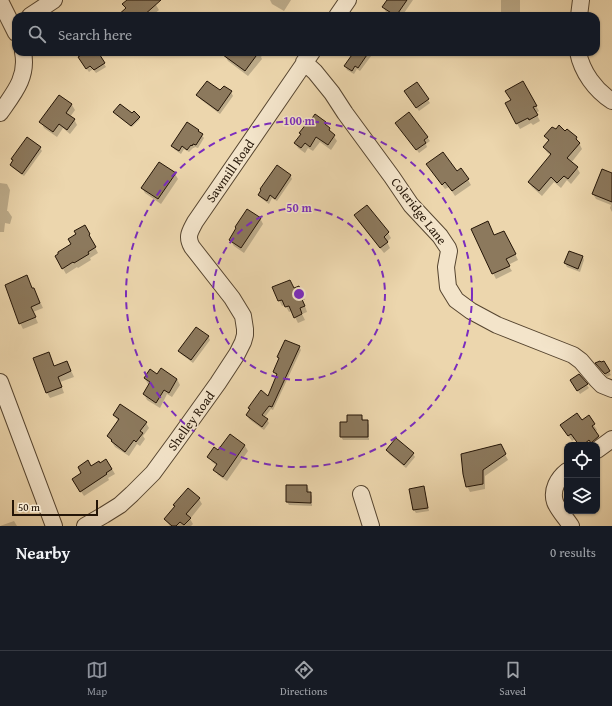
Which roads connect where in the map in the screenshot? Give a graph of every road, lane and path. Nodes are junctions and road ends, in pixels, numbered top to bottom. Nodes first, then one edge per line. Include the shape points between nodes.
1 (54, 0) edge
2 (348, 0) edge
3 (581, 0) edge
4 (0, 1) edge
5 (36, 12) edge
6 (340, 12) edge
7 (580, 12) edge
8 (12, 23) edge
9 (24, 56) edge
10 (579, 56) edge
11 (308, 57) edge
12 (612, 101) edge
13 (0, 112) edge
14 (227, 291) joint
15 (0, 382) edge
16 (612, 389) edge
17 (612, 440) edge
18 (600, 448) edge
19 (564, 474) edge
20 (360, 494) dead end
21 (54, 526) edge
22 (84, 526) edge
23 (371, 526) edge
24 (571, 526) edge

1 - 5 street
2 - 6 street
3 - 7 street
4 - 8 street
9 - 13 street via 25,67 22,79
10 - 12 street via 590,81
11 - 14 street, Sawmill Road via 199,215 190,233 192,247
11 - 16 street, Coleridge Lane via 315,72 411,205 448,248 448,287 456,300 471,312 497,325 573,355 602,385
14 - 22 street, Shelley Road via 243,316 246,329 238,354 152,473 120,505
15 - 21 street
17 - 18 street
19 - 24 street via 557,482 554,497 555,503
20 - 23 street

